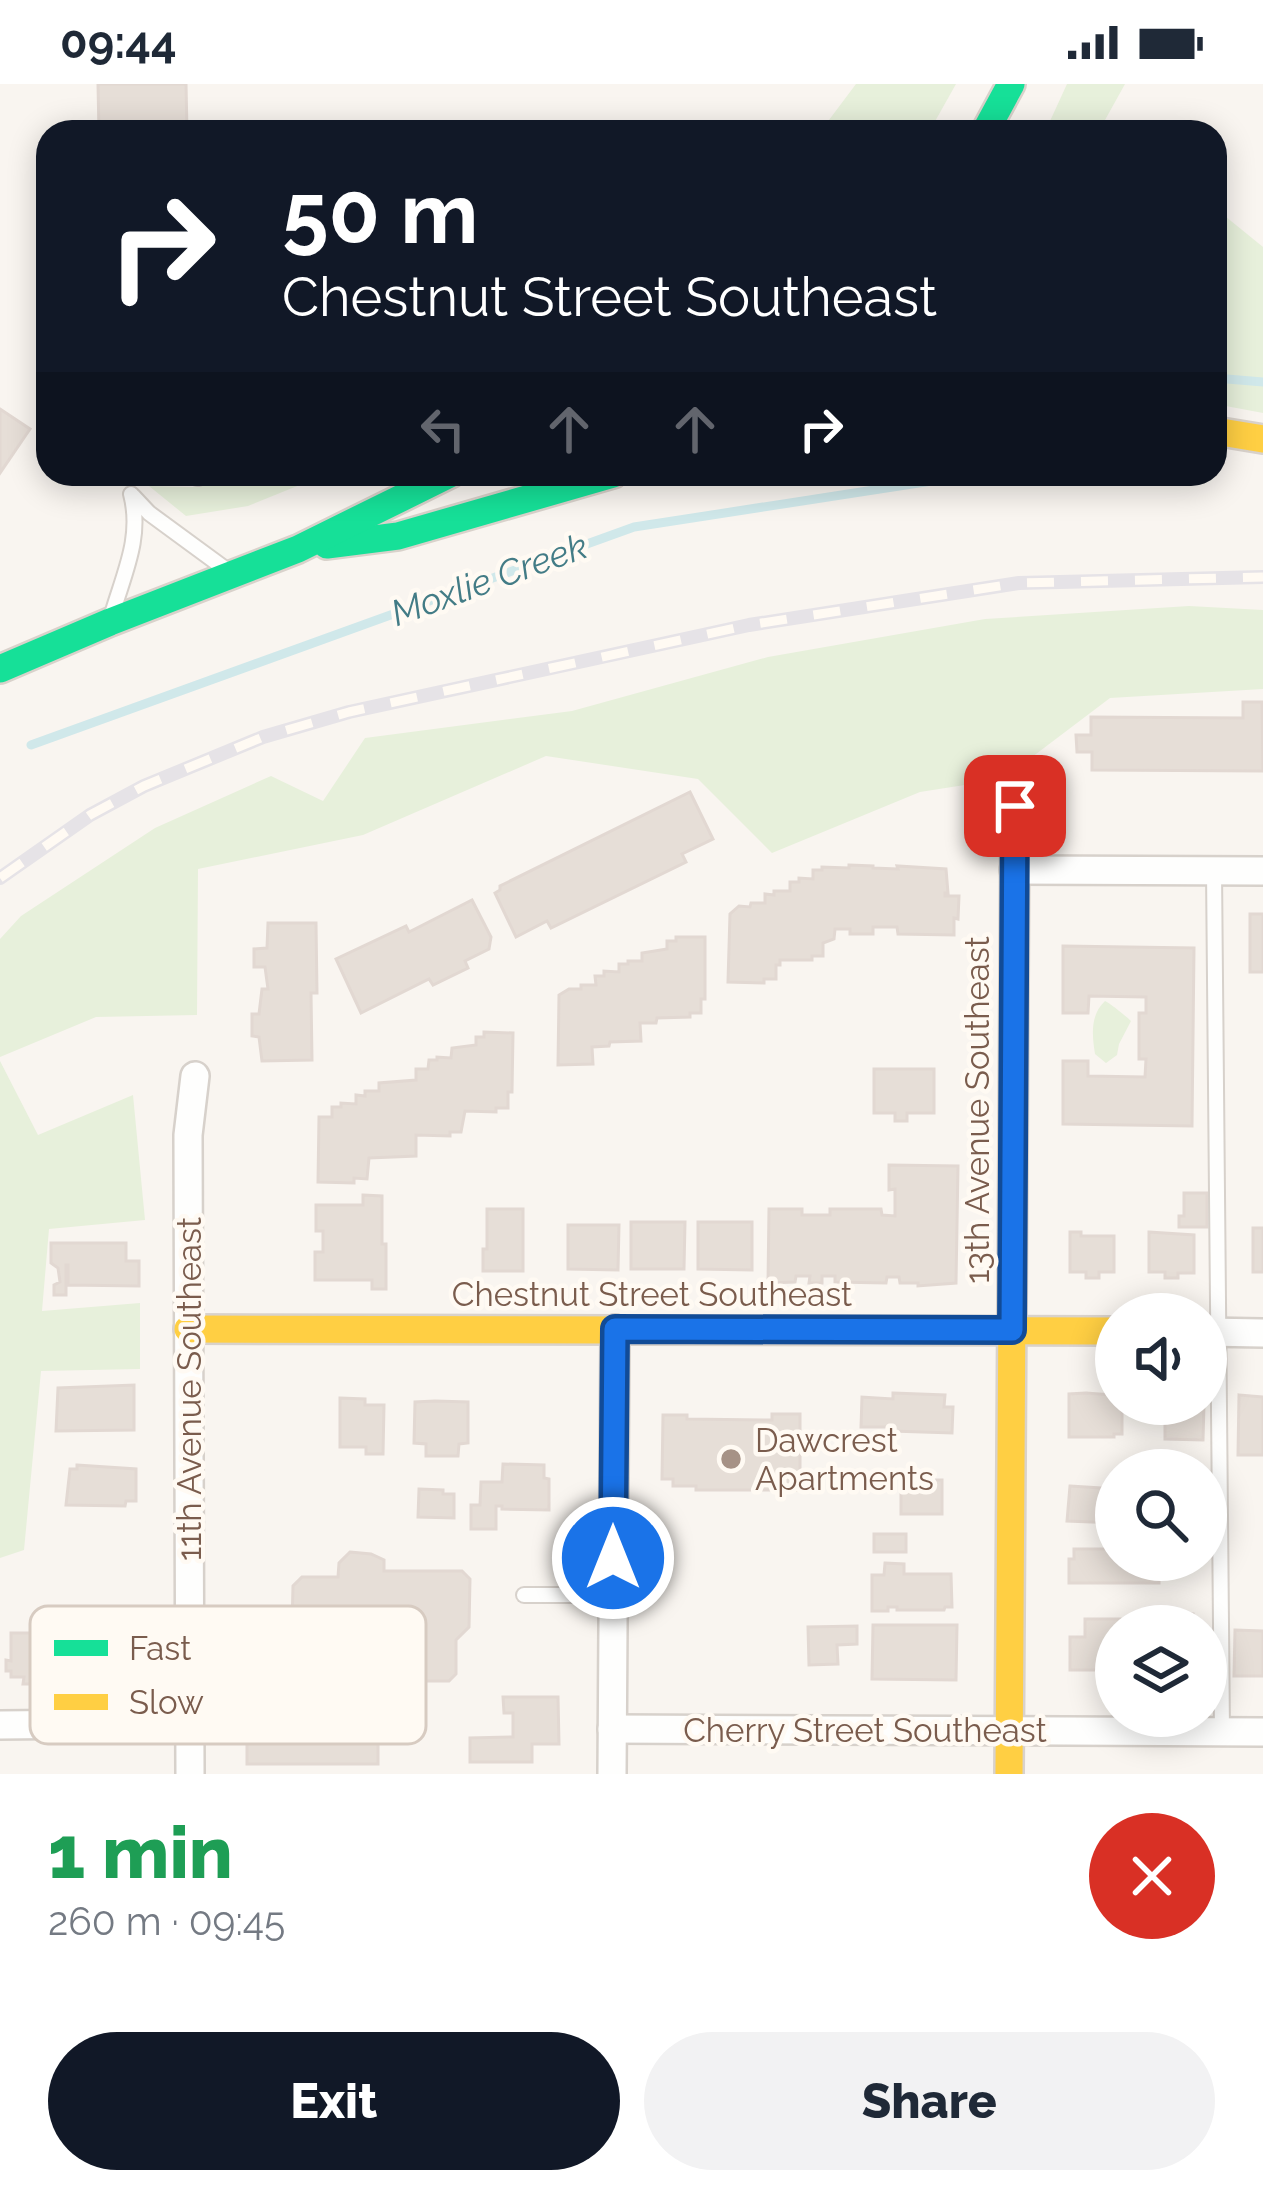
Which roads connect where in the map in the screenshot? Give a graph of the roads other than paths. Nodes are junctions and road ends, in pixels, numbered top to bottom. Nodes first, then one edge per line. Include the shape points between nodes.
1 (1227, 433) edge
2 (1263, 439) edge
3 (426, 486) edge
4 (571, 486) edge
5 (298, 549) junction
6 (232, 574) junction
7 (110, 622) junction
8 (0, 669) edge
9 (1015, 806) dead end
10 (1014, 870) junction
11 (1214, 871) junction
12 (1263, 871) edge
13 (195, 1076) dead end
14 (1213, 1293) edge
15 (188, 1329) junction
16 (615, 1329) junction
17 (1012, 1330) junction
18 (1095, 1331) edge
19 (1227, 1332) edge
20 (1263, 1333) edge
21 (1215, 1425) edge
22 (524, 1595) dead end
23 (613, 1595) junction
24 (1219, 1605) edge
25 (189, 1606) edge
26 (0, 1725) edge
27 (30, 1725) edge
28 (612, 1729) junction
29 (1009, 1731) junction
30 (1095, 1731) edge
31 (1227, 1732) edge
32 (1263, 1732) edge
33 (612, 1774) edge
34 (1009, 1774) edge

1 - 2 street
3 - 5 street
4 - 5 street via 398,536
5 - 6 street
6 - 7 street
6 - 7 lane via 131,494 136,534
7 - 8 street
9 - 10 street, 13th Avenue Southeast
10 - 11 street
10 - 17 street, 13th Avenue Southeast
11 - 12 street
11 - 14 lane
13 - 15 street, 11th Avenue Southeast
15 - 16 street, Chestnut Street Southeast
15 - 25 street, 11th Avenue Southeast
16 - 17 street, Chestnut Street Southeast
16 - 23 street
17 - 18 street, Chestnut Street Southeast
17 - 29 street, 13th Avenue Southeast
19 - 20 street
21 - 24 lane
22 - 23 lane
23 - 28 street
26 - 27 street
28 - 29 street, Cherry Street Southeast
28 - 33 street
29 - 30 street, Cherry Street Southeast
29 - 34 street, 13th Avenue Southeast
31 - 32 street, Cherry Street Southeast

